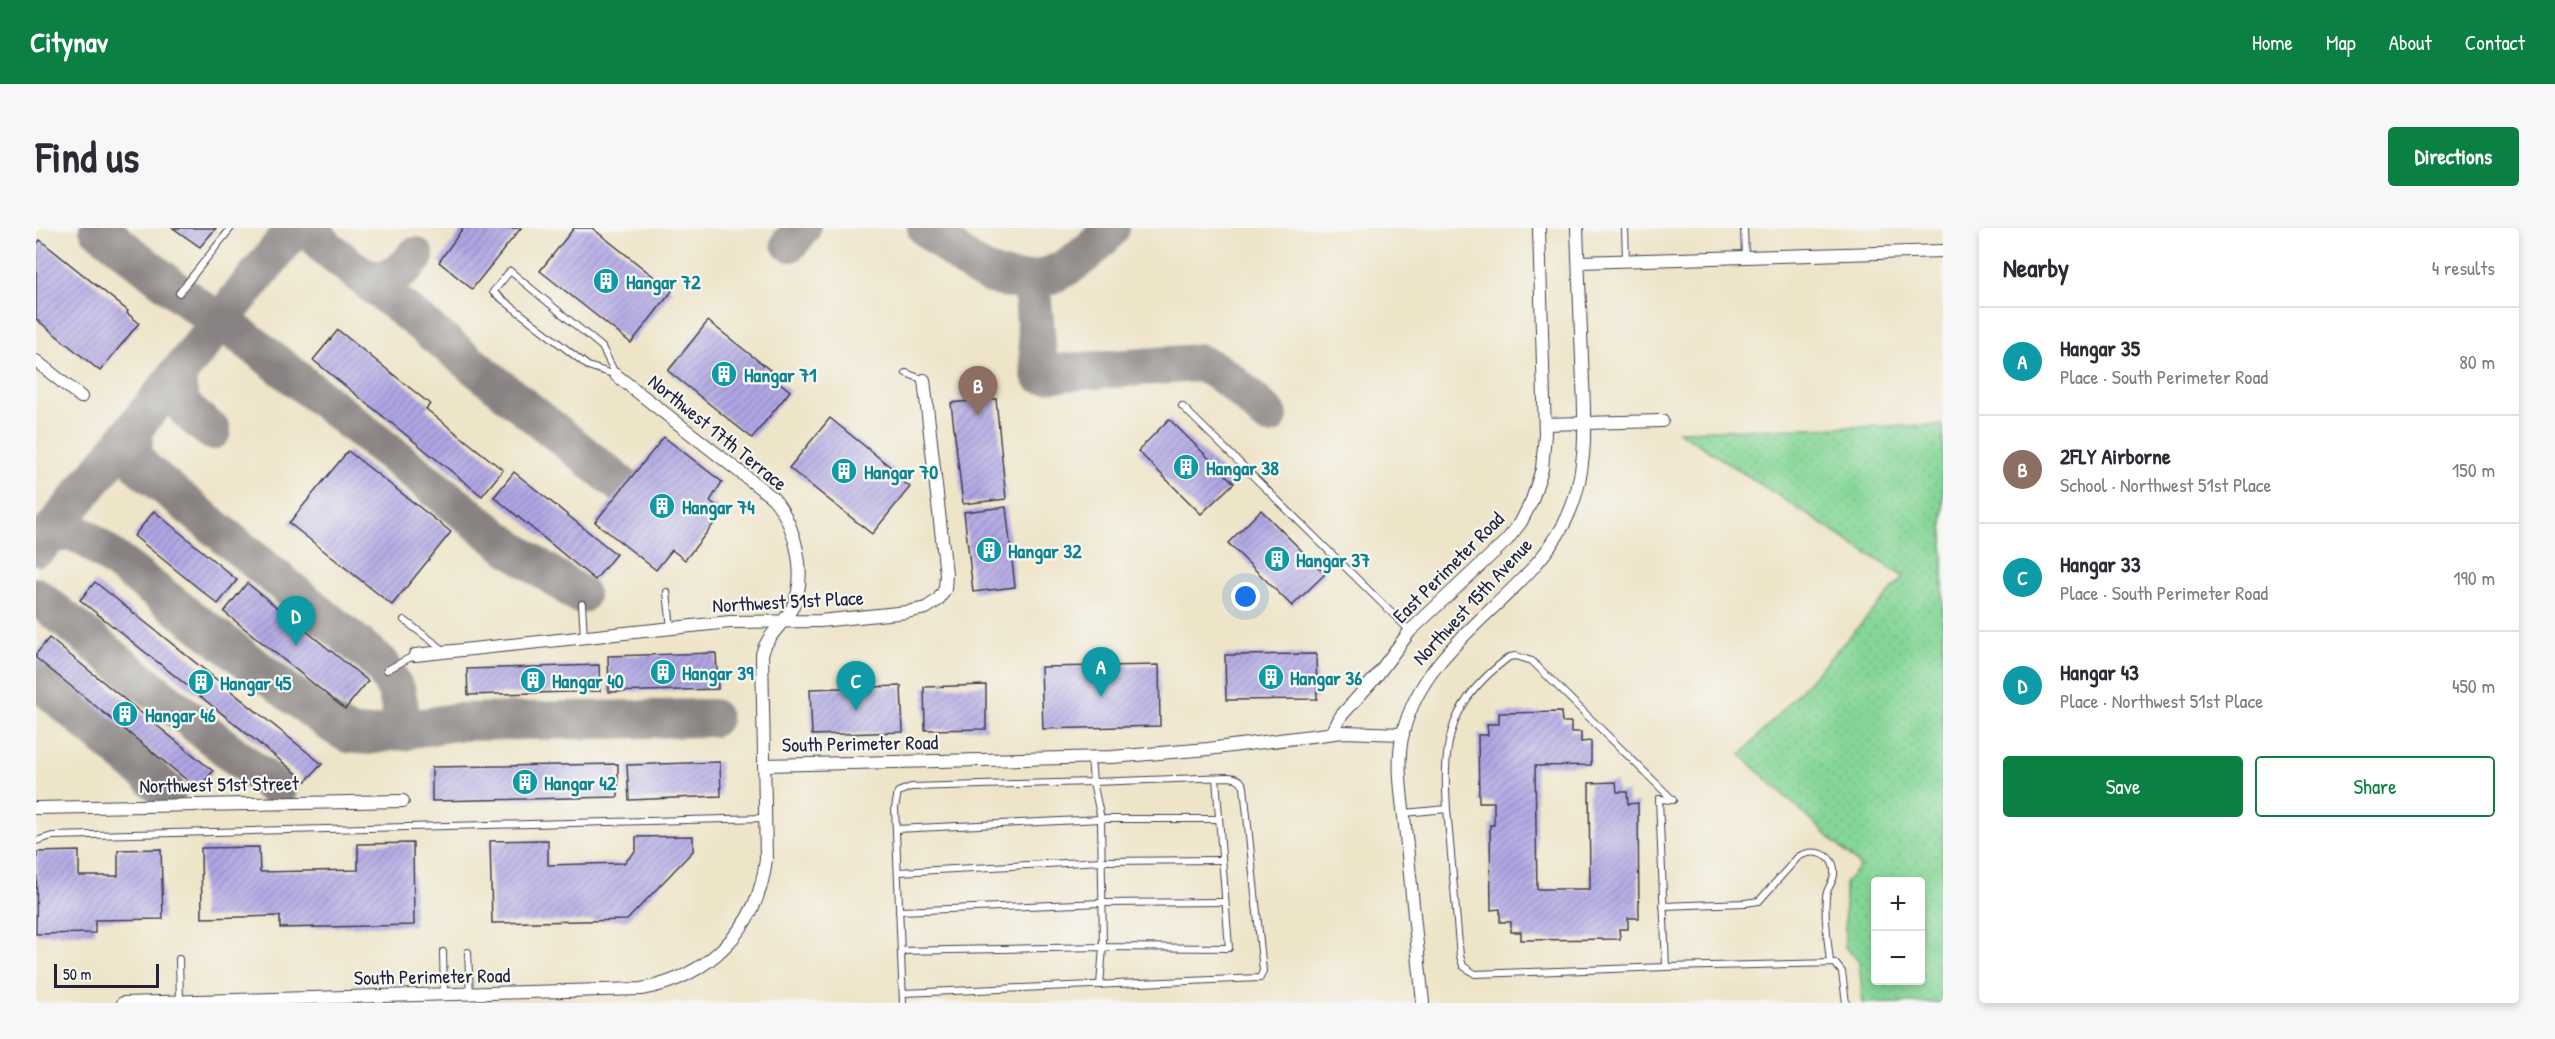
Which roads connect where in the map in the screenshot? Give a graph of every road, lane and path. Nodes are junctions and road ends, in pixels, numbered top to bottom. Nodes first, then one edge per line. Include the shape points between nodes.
1 (231, 228) edge
2 (1539, 228) edge
3 (1578, 228) edge
4 (1625, 228) edge
5 (1744, 228) edge
6 (1943, 251) edge
7 (1745, 257) junction
8 (1626, 260) junction
9 (1579, 262) junction
10 (179, 293) dead end
11 (36, 361) edge
12 (906, 373) dead end
13 (616, 375) junction
14 (924, 380) joint
15 (81, 397) dead end
16 (1182, 406) dead end
17 (1662, 421) dead end
18 (1584, 423) junction
19 (1545, 424) junction
20 (667, 592) dead end
21 (582, 604) dead end
22 (404, 620) dead end
23 (782, 621) junction
24 (670, 628) junction
25 (1410, 631) junction
26 (584, 637) junction
27 (446, 652) junction
28 (415, 655) joint
29 (387, 670) dead end
30 (1332, 733) junction
31 (1403, 734) junction
32 (1091, 758) junction
33 (764, 765) junction
34 (1216, 777) junction
35 (1093, 782) junction
36 (403, 801) dead end
37 (36, 808) edge
38 (1447, 809) junction
39 (1404, 813) junction
40 (765, 818) junction
41 (1101, 819) junction
42 (1219, 819) junction
43 (896, 829) junction
44 (36, 841) edge
45 (1222, 860) junction
46 (1102, 861) junction
47 (898, 872) junction
48 (1225, 902) junction
49 (1102, 903) junction
50 (1664, 906) junction
51 (899, 911) junction
52 (1103, 947) junction
53 (901, 951) junction
54 (442, 952) dead end
55 (468, 952) dead end
56 (179, 959) dead end
57 (1830, 962) junction
58 (1666, 967) junction
59 (1101, 986) junction
60 (903, 993) junction
61 (444, 995) junction
62 (470, 995) junction
63 (180, 1002) edge
64 (123, 1003) edge
65 (903, 1003) edge
66 (1423, 1003) edge
67 (1845, 1003) edge

1 - 10 lane
2 - 19 street, East Perimeter Road
3 - 9 street, Northwest 15th Avenue
4 - 8 lane
5 - 7 lane
6 - 7 street
7 - 8 street
8 - 9 street
9 - 18 street, Northwest 15th Avenue
11 - 15 street
12 - 14 lane
13 - 13 lane via 602,347 510,271 493,292 588,366
13 - 23 street, Northwest 17th Terrace via 780,506 791,531 799,572 796,598
14 - 23 street, Northwest 51st Place via 945,567 942,595 932,605 917,610 820,621
16 - 25 lane
17 - 18 street
18 - 19 street
18 - 31 street, Northwest 15th Avenue via 1579,483 1560,530 1532,568 1433,668 1411,706
19 - 25 street, East Perimeter Road via 1539,480 1521,522 1499,548
20 - 24 lane
21 - 26 lane
22 - 27 lane
23 - 24 street, Northwest 51st Place
23 - 33 street, Northwest 17th Terrace via 762,654
24 - 26 street, Northwest 51st Place
25 - 30 street, East Perimeter Road via 1341,716
26 - 27 street, Northwest 51st Place
27 - 28 street, Northwest 51st Place
28 - 29 lane
30 - 31 street, South Perimeter Road
30 - 32 street, South Perimeter Road via 1174,753
31 - 39 street, Northwest 15th Avenue via 1400,763
32 - 33 street, South Perimeter Road
32 - 35 lane
33 - 40 street, South Perimeter Road
34 - 35 lane
34 - 42 lane
34 - 59 lane via 1236,778 1244,787 1262,975 1256,979
35 - 41 lane
35 - 43 lane via 904,788 896,799
36 - 37 street, Northwest 51st Street
38 - 39 lane
38 - 50 lane via 1447,751 1457,714 1468,695 1509,657 1532,661 1672,800 1659,800
38 - 58 lane via 1460,957 1468,971 1484,974
39 - 66 street, Northwest 15th Avenue
40 - 44 lane via 52,836
40 - 62 street, South Perimeter Road via 765,868 750,913 729,944 693,972 661,985 630,991
41 - 42 lane
41 - 43 lane
41 - 46 lane
42 - 45 lane
43 - 47 lane
45 - 46 lane
45 - 48 lane
46 - 47 lane
46 - 49 lane
47 - 51 lane
48 - 49 lane
48 - 52 lane via 1229,948
49 - 51 lane
49 - 52 lane
50 - 57 lane via 1759,901 1798,857 1812,851 1824,854 1834,877 1825,894
50 - 58 lane
51 - 53 lane
52 - 53 lane
52 - 59 lane
53 - 60 lane
54 - 61 lane
55 - 62 lane
56 - 63 lane
57 - 58 lane
57 - 67 lane via 1840,967
59 - 60 lane
60 - 65 lane
61 - 62 street, South Perimeter Road
61 - 63 street, South Perimeter Road
63 - 64 street, South Perimeter Road

